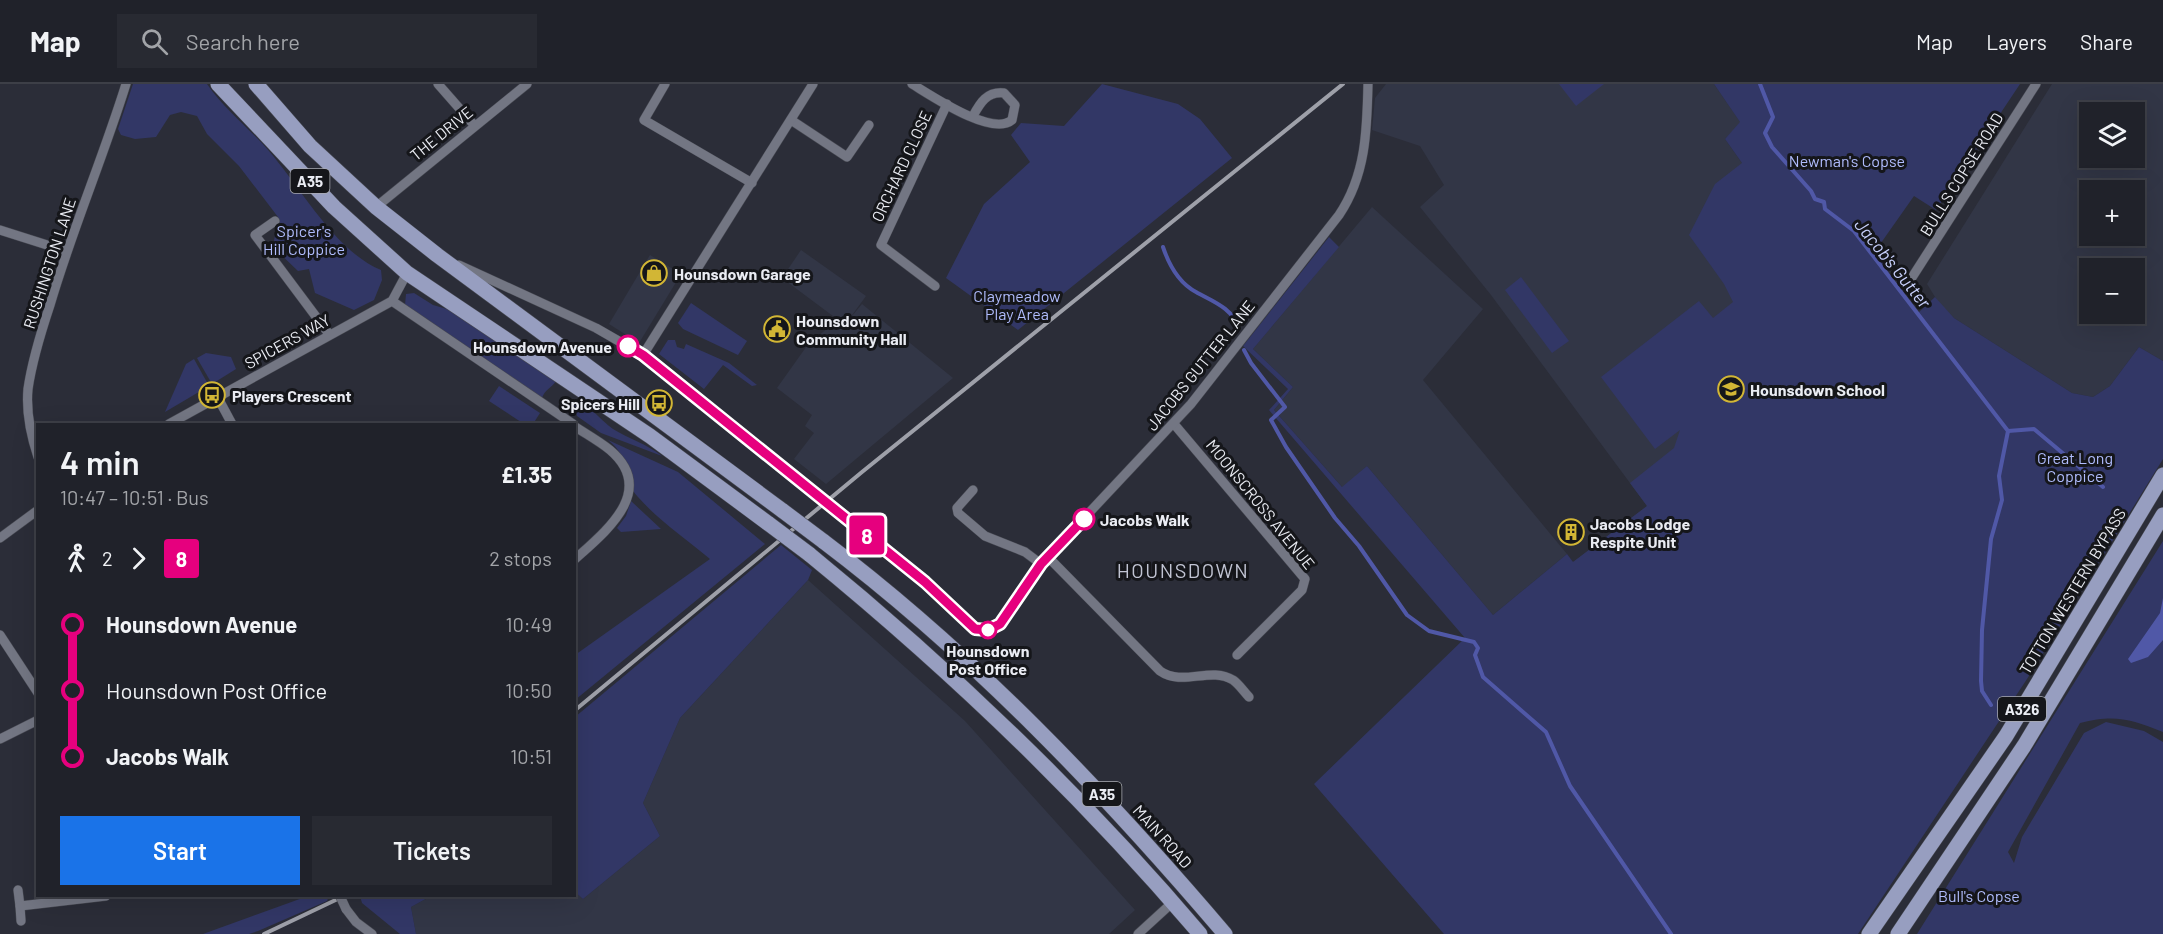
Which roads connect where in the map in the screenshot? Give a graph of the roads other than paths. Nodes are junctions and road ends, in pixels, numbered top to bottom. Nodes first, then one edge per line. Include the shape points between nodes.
1 (126, 84) edge
2 (218, 84) edge
3 (256, 84) edge
4 (438, 84) edge
5 (527, 84) edge
6 (665, 84) edge
7 (813, 84) edge
8 (912, 84) edge
9 (1368, 84) edge
10 (2036, 84) edge
11 (947, 105) junction
12 (973, 116) junction
13 (790, 120) junction
14 (474, 125) junction
15 (869, 125) dead end
16 (752, 183) junction
17 (376, 207) junction
18 (275, 221) dead end
19 (0, 230) edge
20 (66, 251) junction
21 (437, 255) junction
22 (407, 273) junction
23 (1911, 279) dead end
24 (935, 286) dead end
25 (392, 301) junction
26 (330, 334) junction
27 (643, 355) junction
28 (218, 398) junction
29 (171, 423) edge
30 (231, 423) edge
31 (571, 423) edge
32 (1174, 424) junction
33 (576, 426) edge
34 (36, 448) edge
35 (2163, 475) edge
36 (973, 490) dead end
37 (36, 511) edge
38 (2163, 515) edge
39 (0, 538) edge
40 (1048, 556) junction
41 (576, 558) edge
42 (1041, 564) junction
43 (0, 635) edge
44 (1237, 655) dead end
45 (36, 690) edge
46 (1249, 697) dead end
47 (36, 721) edge
48 (0, 739) edge
49 (18, 890) dead end
50 (97, 897) edge
51 (340, 897) edge
52 (1173, 902) junction
53 (20, 906) junction
54 (21, 921) dead end
55 (372, 934) edge
56 (1138, 934) edge
57 (1200, 934) edge
58 (1226, 934) edge
59 (1869, 934) edge
60 (1898, 934) edge

1 - 20 street, RUSHINGTON LANE
2 - 22 main road, A35 via 334,207
3 - 17 main road, A35 via 310,146
4 - 14 street
5 - 14 street, THE DRIVE
6 - 16 street via 644,120
7 - 13 street
8 - 11 street
9 - 32 street, JACOBS GUTTER LANE via 1362,165 1345,206
10 - 23 street, BULLS COPSE ROAD
11 - 12 street
11 - 24 street, ORCHARD CLOSE via 881,245
12 - 12 street via 995,126 1003,125 1012,120 1015,105 1004,93 991,93
13 - 15 street via 847,157
13 - 16 street
14 - 17 street, THE DRIVE
16 - 27 street
17 - 21 main road, A35
18 - 26 street via 255,235
19 - 20 street
20 - 34 street, RUSHINGTON LANE via 28,392
21 - 27 street via 577,318
21 - 58 main road, MAIN ROAD / A35, bridge via 823,541 969,663 1092,783
22 - 25 street
22 - 52 main road, A35, bridge via 650,436 809,554 956,678 1068,788
25 - 26 street, SPICERS WAY
25 - 31 street
26 - 28 street, SPICERS WAY
27 - 42 street, JACOBS GUTTER LANE, bridge via 925,582 970,626 988,630 1000,624
28 - 29 street, SPICERS WAY
28 - 30 street
32 - 40 street, JACOBS GUTTER LANE
32 - 44 street, MOONSCROSS AVENUE via 1305,579 1301,591
33 - 41 street via 611,450 623,466 628,483 624,511
35 - 59 main road, TOTTON WESTERN BYPASS / A326 via 2006,736
36 - 42 street via 957,508 958,513 986,536 1025,552
37 - 39 street
38 - 60 main road, A326 via 2024,746
40 - 42 street, JACOBS GUTTER LANE
40 - 46 street via 1166,675 1181,679 1208,675 1227,678
43 - 45 street
47 - 48 street
49 - 53 street
50 - 53 street
51 - 55 street, bridge via 346,909
52 - 56 street
52 - 57 main road, A35
53 - 54 street

